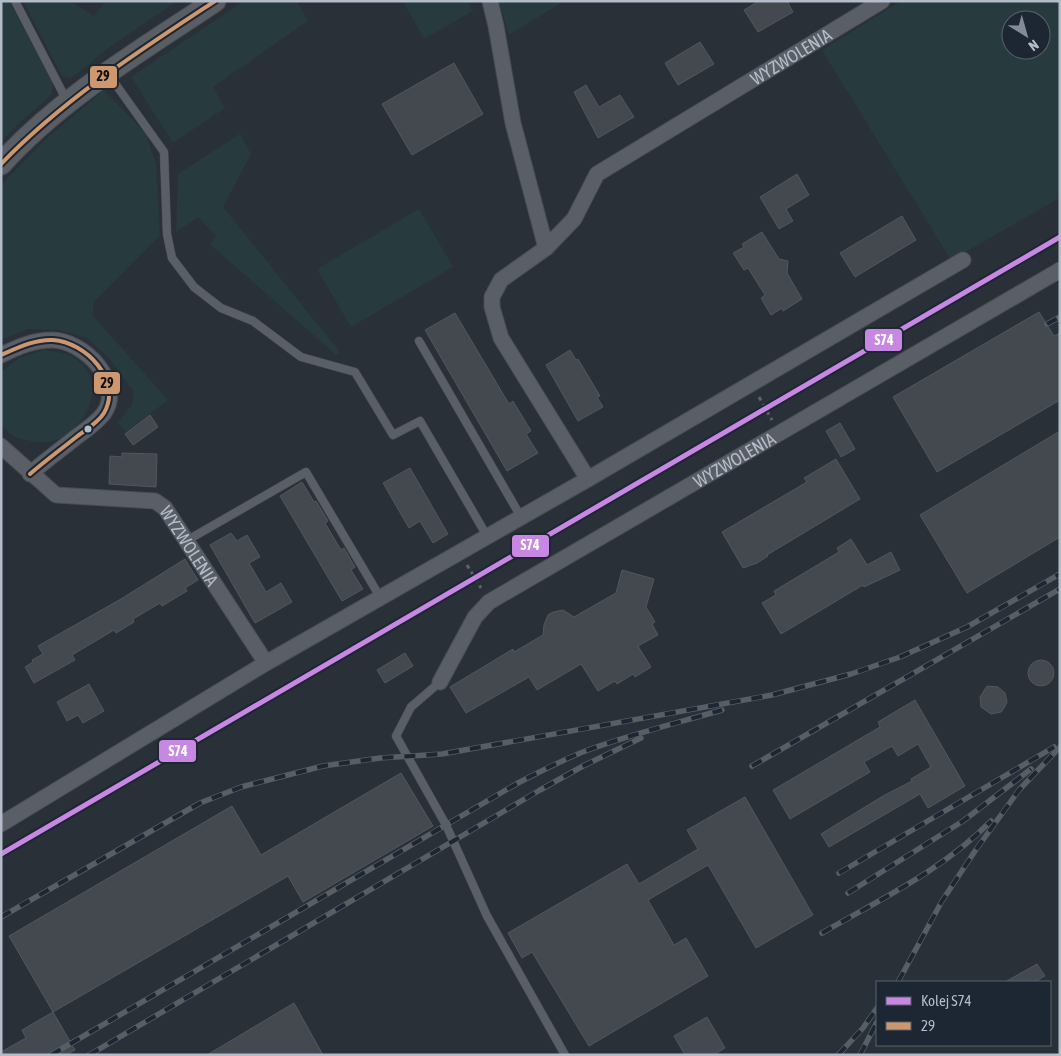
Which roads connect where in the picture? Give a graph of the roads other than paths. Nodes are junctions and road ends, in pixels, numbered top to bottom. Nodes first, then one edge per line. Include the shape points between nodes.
1 (15, 1) edge
2 (215, 1) edge
3 (490, 1) edge
4 (882, 1) edge
5 (108, 74) junction
6 (68, 103) junction
7 (1, 164) edge
8 (546, 248) junction
9 (963, 260) dead end
10 (1060, 270) edge
11 (419, 340) dead end
12 (1, 355) edge
13 (1, 446) edge
14 (30, 474) junction
15 (588, 479) junction
16 (521, 517) junction
17 (487, 536) junction
18 (186, 541) junction
19 (380, 597) junction
20 (266, 663) junction
21 (440, 682) joint
22 (1, 824) edge
23 (565, 1055) edge

1 - 6 lane
2 - 5 street
3 - 8 street via 513,123
4 - 8 street, WYZWOLENIA via 597,174 574,219
5 - 6 street
5 - 17 lane via 164,152 168,242 172,258 194,287 221,308 253,321 301,357 355,372 393,435 420,420
6 - 7 street
8 - 15 street, WYZWOLENIA via 500,280 492,297 492,307 501,338
9 - 15 street
10 - 21 street, WYZWOLENIA via 489,602 475,617
11 - 16 lane
12 - 14 street via 24,343 54,340 83,349 103,372 111,393 104,413
13 - 14 street, WYZWOLENIA
14 - 18 street, WYZWOLENIA via 56,495 155,502 165,508
15 - 16 street
16 - 17 street
17 - 19 street
18 - 19 lane via 306,472
18 - 20 street, WYZWOLENIA
19 - 20 street
20 - 22 street
21 - 23 lane via 411,707 396,736 446,825 487,916

